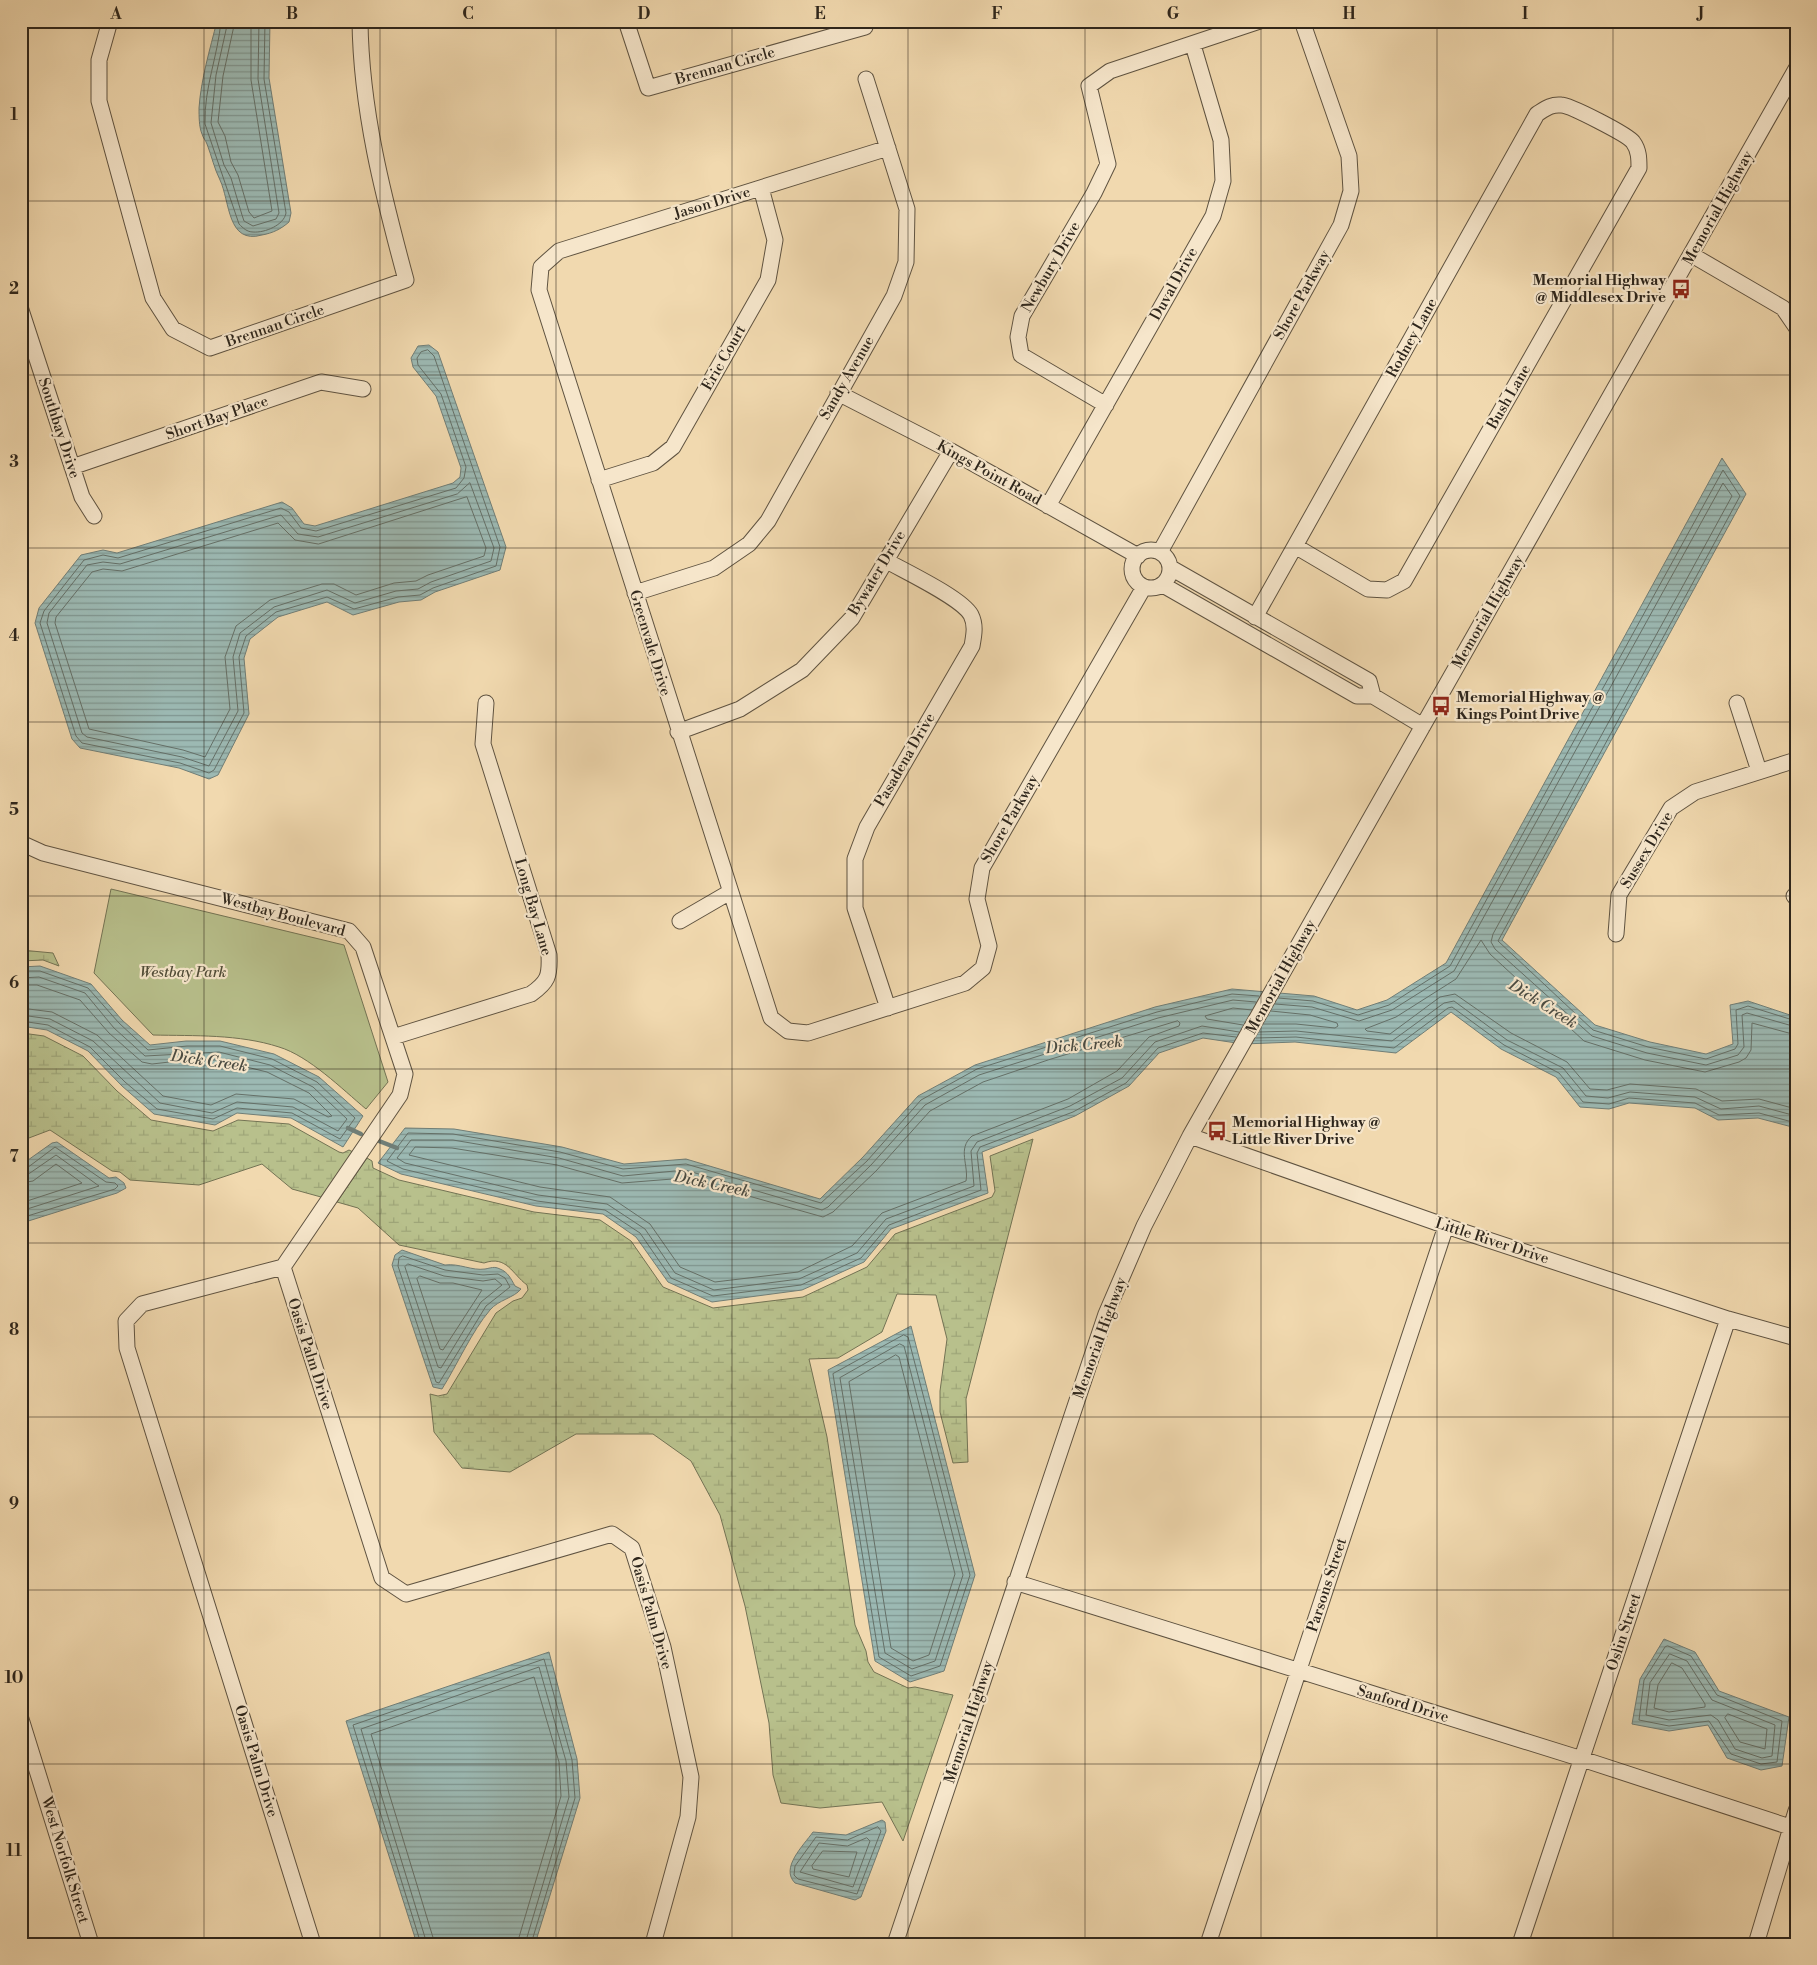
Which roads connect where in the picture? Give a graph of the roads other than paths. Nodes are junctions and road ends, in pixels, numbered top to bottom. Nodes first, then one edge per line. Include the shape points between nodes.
1 (110, 21) edge
2 (360, 21) edge
3 (626, 21) edge
4 (863, 21) edge
5 (1260, 21) edge
6 (1302, 21) edge
7 (1194, 45) junction
8 (1796, 69) edge
9 (866, 79) dead end
10 (1595, 119) joint
11 (888, 148) junction
12 (761, 188) junction
13 (1692, 255) junction
14 (541, 267) joint
15 (1789, 306) edge
16 (21, 310) edge
17 (1796, 327) edge
18 (363, 389) dead end
19 (838, 393) junction
20 (1106, 405) junction
21 (951, 451) junction
22 (72, 467) junction
23 (599, 480) junction
24 (1048, 506) junction
25 (94, 516) dead end
26 (1295, 546) junction
27 (1160, 552) junction
28 (1138, 556) junction
29 (886, 560) junction
30 (1170, 568) junction
31 (1163, 585) junction
32 (1144, 587) junction
33 (634, 593) junction
34 (1255, 617) junction
35 (1373, 696) junction
36 (1737, 702) dead end
37 (486, 703) dead end
38 (1423, 726) junction
39 (678, 732) junction
40 (1796, 760) edge
41 (1759, 771) junction
42 (21, 842) edge
43 (730, 892) junction
44 (680, 921) dead end
45 (1616, 934) dead end
46 (888, 1008) junction
47 (771, 1018) joint
48 (393, 1038) junction
49 (1190, 1136) junction
50 (1446, 1226) junction
51 (282, 1267) junction
52 (1728, 1319) junction
53 (1796, 1338) edge
54 (1015, 1582) junction
55 (1298, 1671) junction
56 (21, 1719) edge
57 (1582, 1759) junction
58 (1796, 1811) edge
59 (1790, 1827) junction
60 (657, 1942) edge
61 (91, 1944) edge
62 (313, 1944) edge
63 (895, 1944) edge
64 (1208, 1944) edge
65 (1520, 1944) edge
66 (1756, 1944) edge

1 - 2 street, Brennan Circle via 99,60 100,101 154,298 173,330 210,348 406,280 378,176 360,66
3 - 4 street, Brennan Circle via 648,88 864,27
5 - 7 street
6 - 27 street, Shore Parkway via 1349,156 1351,191 1341,225
7 - 20 street, Duval Drive via 1220,140 1223,181 1213,216
7 - 20 street, Newbury Drive via 1110,72 1089,86 1108,164 1022,316 1018,337 1021,355
8 - 13 street, Memorial Highway
9 - 11 street, Sandy Avenue
10 - 26 street, Rodney Lane via 1563,104 1549,106 1537,114
10 - 26 street, Bush Lane via 1632,141 1638,153 1639,168 1404,581 1388,590 1368,589
11 - 12 street, Jason Drive
11 - 19 street, Sandy Avenue via 907,209 906,262 894,296
12 - 14 street, Jason Drive via 559,251
12 - 23 street, Eric Court via 775,240 768,280 673,447 653,463
13 - 15 street
13 - 38 street, Memorial Highway
14 - 23 street, Greenvale Drive via 539,290
15 - 17 street
16 - 22 street, Southbay Drive
18 - 22 street, Short Bay Place via 321,382
19 - 21 street, Kings Point Road
19 - 33 street, Sandy Avenue via 768,521 749,544 714,568
20 - 24 street, Duval Drive
21 - 24 street, Kings Point Road
21 - 29 street, Bywater Drive
22 - 25 street, Southbay Drive via 82,497
23 - 33 street, Greenvale Drive
24 - 28 street, Kings Point Road
26 - 34 street, Rodney Lane
27 - 28 street via 1149,550
27 - 30 street
28 - 32 street via 1132,567 1133,573
29 - 39 street, Bywater Drive via 852,618 802,670 740,709
29 - 46 street, Pasadena Drive via 961,604 970,615 975,630 972,646 867,827 855,859 855,908
30 - 31 street
30 - 34 street
31 - 32 street
31 - 35 street via 1358,696
32 - 46 street, Shore Parkway via 982,868 977,900 988,946 983,968 964,983
33 - 39 street, Greenvale Drive
34 - 35 street via 1369,681
35 - 38 street
36 - 41 street
37 - 48 street, Long Bay Lane via 483,744 549,955 550,972 543,985 531,994
38 - 49 street, Memorial Highway
39 - 43 street, Greenvale Drive
40 - 41 street, Sussex Drive
41 - 45 street, Sussex Drive via 1695,792 1671,808 1619,895
42 - 48 street, Westbay Boulevard via 43,853 349,931 363,947
43 - 44 street
43 - 47 street, Greenvale Drive
46 - 47 street, Shore Parkway via 808,1033 788,1030
48 - 51 street, Westbay Boulevard via 405,1074 400,1095
49 - 50 street, Little River Drive
49 - 54 street, Memorial Highway via 1144,1226 1106,1314
50 - 52 street, Little River Drive
50 - 55 street, Parsons Street
51 - 60 street, Oasis Palm Drive via 382,1578 406,1594 612,1534 632,1548 663,1647 691,1778 688,1817
51 - 62 street, Oasis Palm Drive via 142,1304 126,1321 127,1348
52 - 53 street, Little River Drive
52 - 57 street, Oslin Street
54 - 55 street, Sanford Drive
54 - 63 street, Memorial Highway
55 - 57 street, Sanford Drive
55 - 64 street, Parsons Street
56 - 61 street, West Norfolk Street
57 - 59 street, Sanford Drive
57 - 65 street, Oslin Street
58 - 59 street
59 - 66 street

